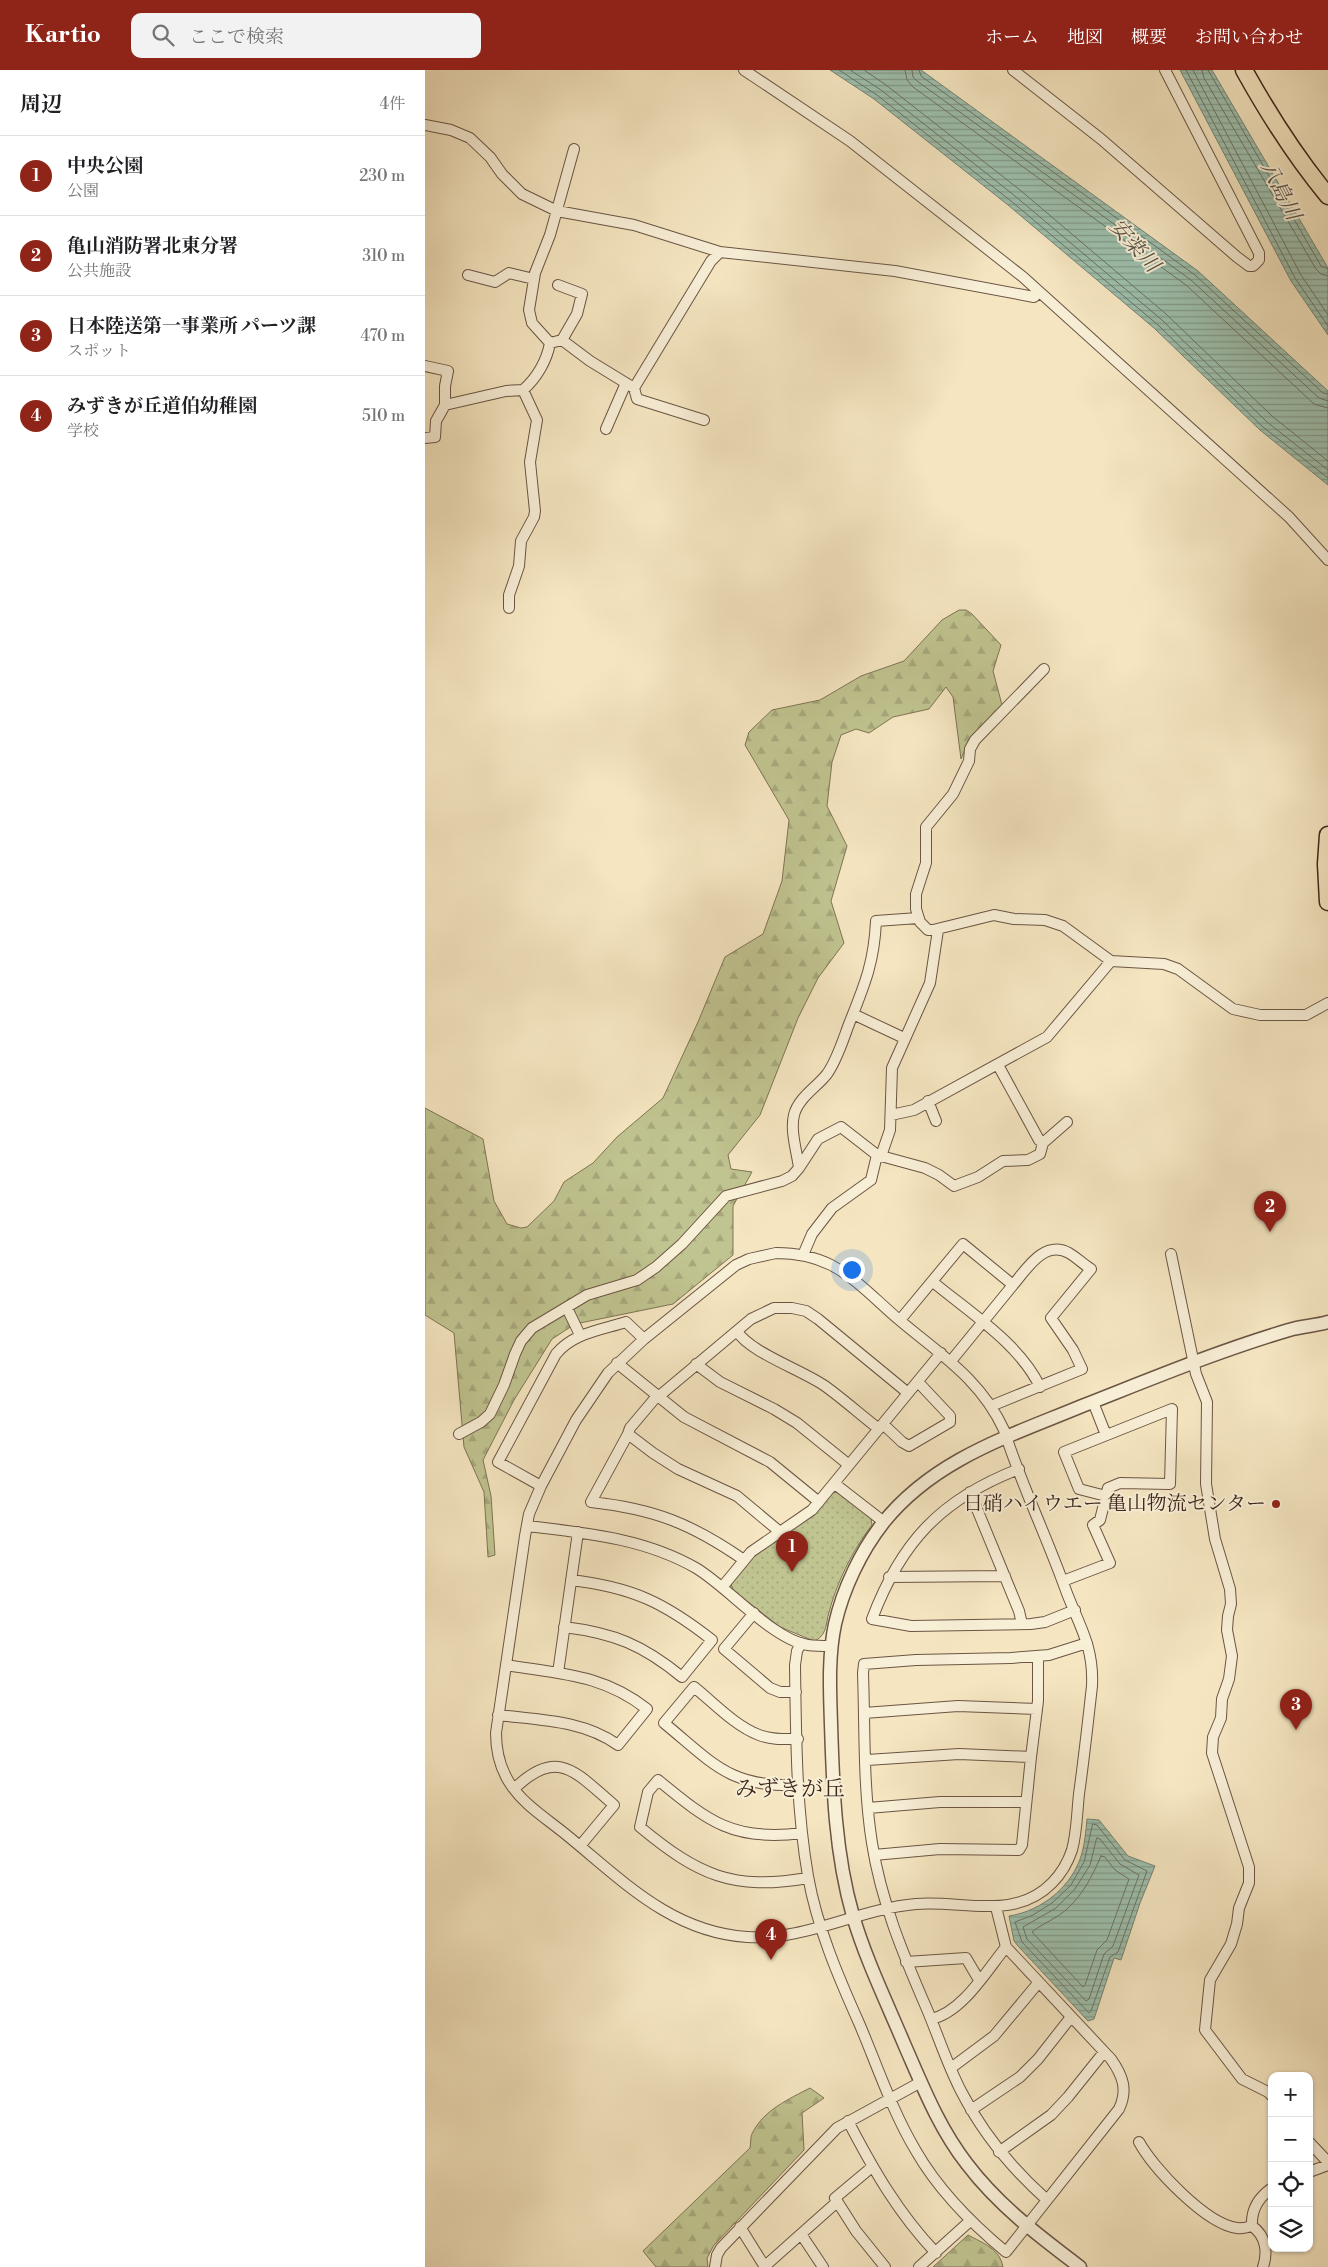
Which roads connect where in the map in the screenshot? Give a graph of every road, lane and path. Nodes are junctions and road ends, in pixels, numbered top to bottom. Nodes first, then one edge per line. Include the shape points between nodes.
1 (744, 70) edge
2 (1013, 70) edge
3 (1165, 70) edge
4 (1244, 70) edge
5 (425, 125) edge
6 (574, 149) dead end
7 (1328, 196) edge
8 (557, 210) junction
9 (720, 252) junction
10 (467, 275) dead end
11 (534, 279) junction
12 (559, 285) dead end
13 (1039, 292) junction
14 (562, 340) junction
15 (550, 343) junction
16 (425, 366) edge
17 (630, 385) junction
18 (523, 390) junction
19 (445, 404) junction
20 (704, 420) dead end
21 (606, 429) dead end
22 (425, 438) edge
23 (1328, 560) edge
24 (509, 608) dead end
25 (1044, 669) dead end
26 (1328, 835) edge
27 (1328, 902) edge
28 (918, 918) junction
29 (938, 930) junction
30 (1111, 961) junction
31 (1328, 1003) edge
32 (853, 1014) junction
33 (904, 1038) junction
34 (998, 1065) junction
35 (928, 1101) junction
36 (891, 1115) junction
37 (936, 1121) dead end
38 (1067, 1122) dead end
39 (1043, 1143) junction
40 (879, 1156) junction
41 (799, 1168) junction
42 (1171, 1254) dead end
43 (803, 1255) junction
44 (933, 1282) junction
45 (1013, 1285) junction
46 (567, 1308) junction
47 (900, 1320) junction
48 (1328, 1322) edge
49 (983, 1324) junction
50 (737, 1331) junction
51 (580, 1335) junction
52 (645, 1339) junction
53 (941, 1353) junction
54 (1195, 1360) junction
55 (951, 1361) junction
56 (617, 1363) junction
57 (696, 1364) junction
58 (918, 1382) junction
59 (1040, 1387) junction
60 (908, 1393) junction
61 (657, 1397) junction
62 (1093, 1402) junction
63 (991, 1406) junction
64 (881, 1427) junction
65 (459, 1434) dead end
66 (628, 1434) junction
67 (1106, 1435) junction
68 (1006, 1438) junction
69 (849, 1465) junction
70 (1019, 1469) junction
71 (835, 1484) junction
72 (541, 1486) junction
73 (970, 1492) junction
74 (1106, 1496) junction
75 (819, 1502) junction
76 (883, 1522) junction
77 (527, 1526) junction
78 (578, 1532) junction
79 (781, 1532) junction
80 (744, 1560) junction
81 (1005, 1576) junction
82 (889, 1577) junction
83 (571, 1580) junction
84 (1063, 1581) junction
85 (723, 1586) junction
86 (1075, 1610) junction
87 (754, 1613) junction
88 (1022, 1624) junction
89 (565, 1628) junction
90 (1087, 1642) junction
91 (801, 1643) junction
92 (831, 1646) junction
93 (1038, 1656) junction
94 (506, 1666) junction
95 (558, 1673) junction
96 (796, 1692) junction
97 (1037, 1709) junction
98 (864, 1713) junction
99 (499, 1715) junction
100 (798, 1739) junction
101 (1031, 1757) junction
102 (867, 1760) junction
103 (799, 1785) junction
104 (513, 1789) junction
105 (1026, 1802) junction
106 (868, 1808) junction
107 (802, 1833) junction
108 (580, 1846) junction
109 (874, 1855) junction
110 (808, 1878) junction
111 (996, 1907) junction
112 (886, 1909) junction
113 (854, 1918) junction
114 (822, 1926) junction
115 (1006, 1947) junction
116 (906, 1962) junction
117 (979, 1980) junction
118 (1039, 1982) junction
119 (1071, 2017) junction
120 (931, 2019) junction
121 (1104, 2052) junction
122 (951, 2068) junction
123 (921, 2082) junction
124 (1268, 2092) edge
125 (891, 2099) junction
126 (971, 2110) junction
127 (848, 2121) junction
128 (1139, 2142) dead end
129 (1313, 2147) edge
130 (999, 2152) junction
131 (1328, 2164) edge
132 (872, 2167) junction
133 (1313, 2170) edge
134 (1268, 2193) edge
135 (1047, 2200) junction
136 (837, 2202) junction
137 (970, 2221) junction
138 (1027, 2226) junction
139 (1252, 2226) junction
140 (741, 2227) junction
141 (801, 2234) junction
142 (935, 2252) junction
143 (715, 2267) edge
144 (765, 2267) edge
145 (823, 2267) edge
146 (885, 2267) edge
147 (919, 2267) edge
148 (1080, 2267) edge
149 (1263, 2267) edge

1 - 13 street via 849,141
2 - 3 street via 1101,139 1237,257 1253,266 1259,260 1259,252
4 - 7 highway via 1274,124
5 - 8 street via 470,138 522,194
6 - 8 street
8 - 9 street via 634,226
8 - 11 street
9 - 13 street via 895,271 1034,297
9 - 17 street
10 - 11 street via 495,282 509,274
11 - 15 street via 529,318
12 - 14 street via 582,294 577,314
13 - 23 street via 1289,517
14 - 15 street
14 - 17 street
15 - 18 street via 548,355
16 - 19 street via 448,370
17 - 20 street via 637,399
17 - 21 street
18 - 19 street
18 - 24 street via 537,420 530,462 535,512 521,540 519,566 509,595
19 - 22 street via 436,421 435,437
25 - 28 street via 975,740 953,794 926,827 925,863 915,900
26 - 27 highway
28 - 29 street via 928,930
28 - 32 street via 876,921 871,964
29 - 30 street via 994,914 1045,920 1063,926
29 - 33 street via 930,983
30 - 31 street via 1164,964 1178,970 1233,1009 1260,1015 1306,1015
30 - 34 street via 1047,1036
32 - 33 street
32 - 41 street via 828,1072 795,1112
33 - 36 street via 892,1068
34 - 35 street
34 - 39 street
35 - 36 street via 914,1110
35 - 37 street
36 - 40 street via 891,1130
38 - 39 street
39 - 40 street via 1041,1154 1032,1159 1003,1161 978,1177 954,1186 925,1168
40 - 41 street via 841,1126 818,1139
40 - 43 street via 871,1180 832,1208 812,1234
41 - 46 street via 793,1176 781,1181 726,1196 656,1267 637,1280 587,1296
42 - 54 street
43 - 47 street via 840,1270
43 - 52 street via 766,1254 736,1265
44 - 45 street via 963,1244
44 - 47 street
44 - 49 street
45 - 49 street
45 - 59 street via 1036,1258 1051,1250 1068,1253 1091,1269 1051,1318 1082,1369
46 - 51 street
46 - 65 street via 547,1318 527,1334 490,1414
47 - 53 street
48 - 54 street
49 - 55 street
49 - 59 street via 1020,1356
50 - 57 street
50 - 60 street via 767,1310 799,1309 818,1319
50 - 64 street via 751,1346 824,1385
51 - 52 street via 626,1322
51 - 72 street via 562,1346 551,1362 498,1462
52 - 56 street
53 - 55 street
53 - 58 street
54 - 62 street
54 - 124 street via 1196,1374 1207,1405 1206,1484 1215,1539 1231,1599 1227,1630 1232,1656 1212,1753 1249,1867 1249,1880 1231,1944 1210,1980 1205,2030 1242,2079
55 - 63 street via 975,1384
56 - 61 street
56 - 72 street via 592,1393
57 - 61 street
57 - 69 street via 726,1386 775,1408
58 - 60 street
58 - 64 street via 950,1416 950,1422 909,1446
59 - 63 street
60 - 64 street
61 - 66 street
61 - 75 street via 703,1428 770,1462
62 - 67 street
62 - 68 street
63 - 68 street
64 - 69 street
66 - 79 street via 678,1469 737,1496
66 - 80 street via 591,1502 644,1510 669,1518 712,1538
67 - 74 street via 1064,1452 1079,1489
67 - 74 street via 1172,1409 1170,1484 1120,1483 1108,1488
68 - 70 street
68 - 76 street via 973,1451 940,1470
69 - 71 street
70 - 73 street
70 - 84 street
71 - 75 street
71 - 76 street
72 - 77 street
73 - 81 street
73 - 82 street via 917,1536
74 - 84 street via 1100,1520 1093,1525 1110,1563
75 - 79 street
76 - 92 street via 849,1582
77 - 78 street
77 - 94 street
78 - 83 street
78 - 85 street via 649,1546 696,1568
79 - 80 street
80 - 85 street
81 - 82 street
81 - 88 street
82 - 88 street via 872,1619 911,1626
83 - 89 street
83 - 89 street via 637,1594 665,1606 712,1640 682,1677 660,1658 629,1641 598,1632
84 - 86 street
85 - 87 street
86 - 88 street via 1045,1622
86 - 90 street
87 - 91 street
87 - 96 street via 724,1650 770,1688
89 - 95 street
90 - 93 street via 1062,1653
90 - 111 street via 1092,1686 1074,1842 1069,1858 1052,1883 1034,1897
91 - 92 street
91 - 96 street via 795,1665
92 - 113 street via 834,1806
93 - 97 street
93 - 98 street via 864,1664
94 - 95 street
94 - 99 street
95 - 99 street via 616,1688 647,1709 617,1745 604,1735 580,1726
96 - 100 street
97 - 98 street via 959,1706
97 - 101 street
98 - 102 street
99 - 104 street via 497,1751 501,1768
100 - 103 street
100 - 103 street via 771,1738 752,1732 694,1687 664,1723 734,1777 762,1785
101 - 102 street via 959,1754
101 - 105 street
102 - 106 street
103 - 107 street
104 - 108 street
104 - 108 street via 535,1771 546,1767 560,1767 577,1773 616,1807
105 - 106 street via 940,1802
105 - 109 street via 1019,1850 940,1849
106 - 109 street
107 - 110 street
107 - 110 street via 765,1835 734,1830 699,1813 658,1780 648,1792 641,1827 682,1860 728,1878 766,1883
108 - 114 street via 659,1909 698,1927 729,1935 765,1937
109 - 112 street
110 - 114 street
111 - 112 street via 922,1904
111 - 115 street
112 - 113 street
112 - 116 street
113 - 114 street
113 - 123 street
114 - 125 street via 838,1974
115 - 117 street
115 - 118 street
116 - 117 street via 966,1958
116 - 120 street
117 - 120 street via 955,2007 941,2017
118 - 119 street
118 - 122 street via 994,2036
119 - 121 street
119 - 126 street via 1020,2077
120 - 122 street
121 - 130 street via 1051,2115
121 - 135 street via 1119,2069 1124,2083 1122,2103
122 - 126 street
123 - 125 street
123 - 138 street via 966,2164
125 - 127 street
125 - 137 street via 920,2157
126 - 130 street
127 - 132 street
127 - 140 street via 829,2135
128 - 139 street via 1149,2160 1170,2183 1204,2212 1230,2226
129 - 131 street
130 - 135 street
131 - 133 street
132 - 136 street via 835,2198
132 - 142 street via 901,2213
134 - 139 street via 1253,2211
135 - 138 street
136 - 141 street
136 - 146 street
137 - 138 street via 1006,2252
137 - 142 street
138 - 148 street
139 - 149 street via 1259,2230 1266,2250
140 - 143 street via 717,2254
140 - 144 street
141 - 144 street
141 - 145 street
142 - 147 street

